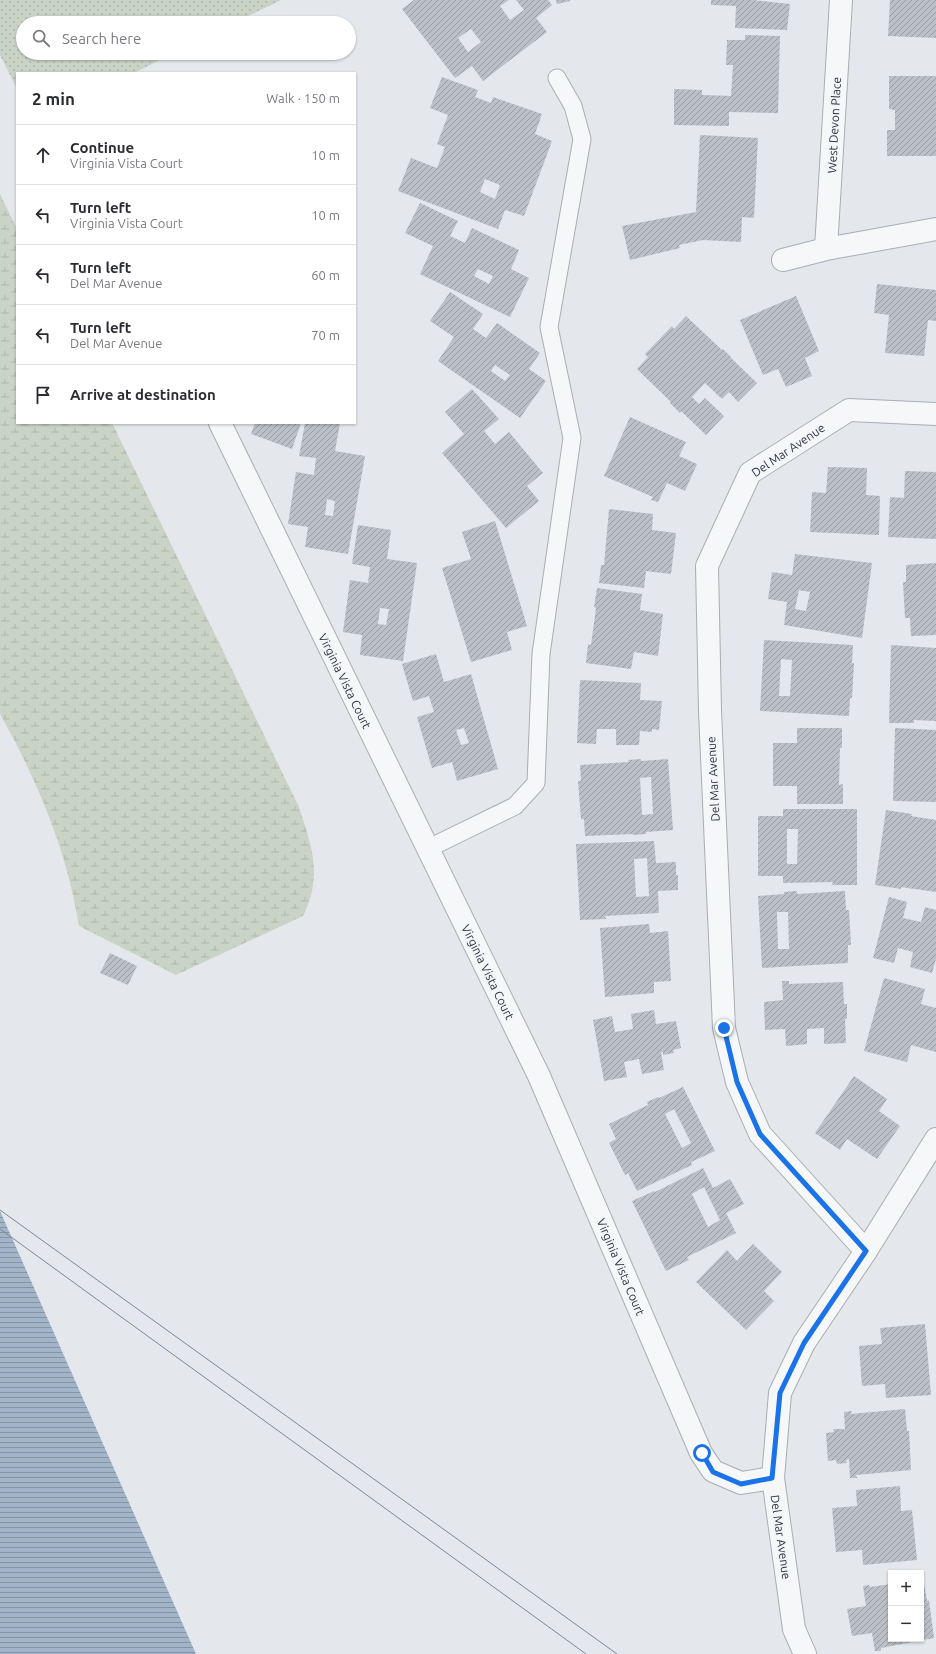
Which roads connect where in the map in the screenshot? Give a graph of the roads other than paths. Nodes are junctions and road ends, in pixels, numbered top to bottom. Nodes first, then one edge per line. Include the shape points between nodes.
1 (841, 0) edge
2 (557, 78) dead end
3 (936, 229) edge
4 (826, 249) junction
5 (784, 260) dead end
6 (936, 414) edge
7 (220, 424) edge
8 (427, 849) junction
9 (936, 1139) edge
10 (866, 1251) junction
11 (772, 1478) junction
12 (805, 1654) edge

1 - 4 street, West Devon Place
2 - 8 lane via 574,106 582,139 549,327 572,438 541,654 536,783 515,806
3 - 4 street
4 - 5 street
6 - 10 street, Del Mar Avenue via 849,410 750,473 707,566 710,711 724,1028 737,1082 760,1134
7 - 8 street, Virginia Vista Court
8 - 11 street, Virginia Vista Court via 539,1076 702,1453 713,1472 741,1484
9 - 10 street, Del Mar Avenue
10 - 11 street, Del Mar Avenue via 804,1343 780,1393
11 - 12 street, Del Mar Avenue via 794,1629

